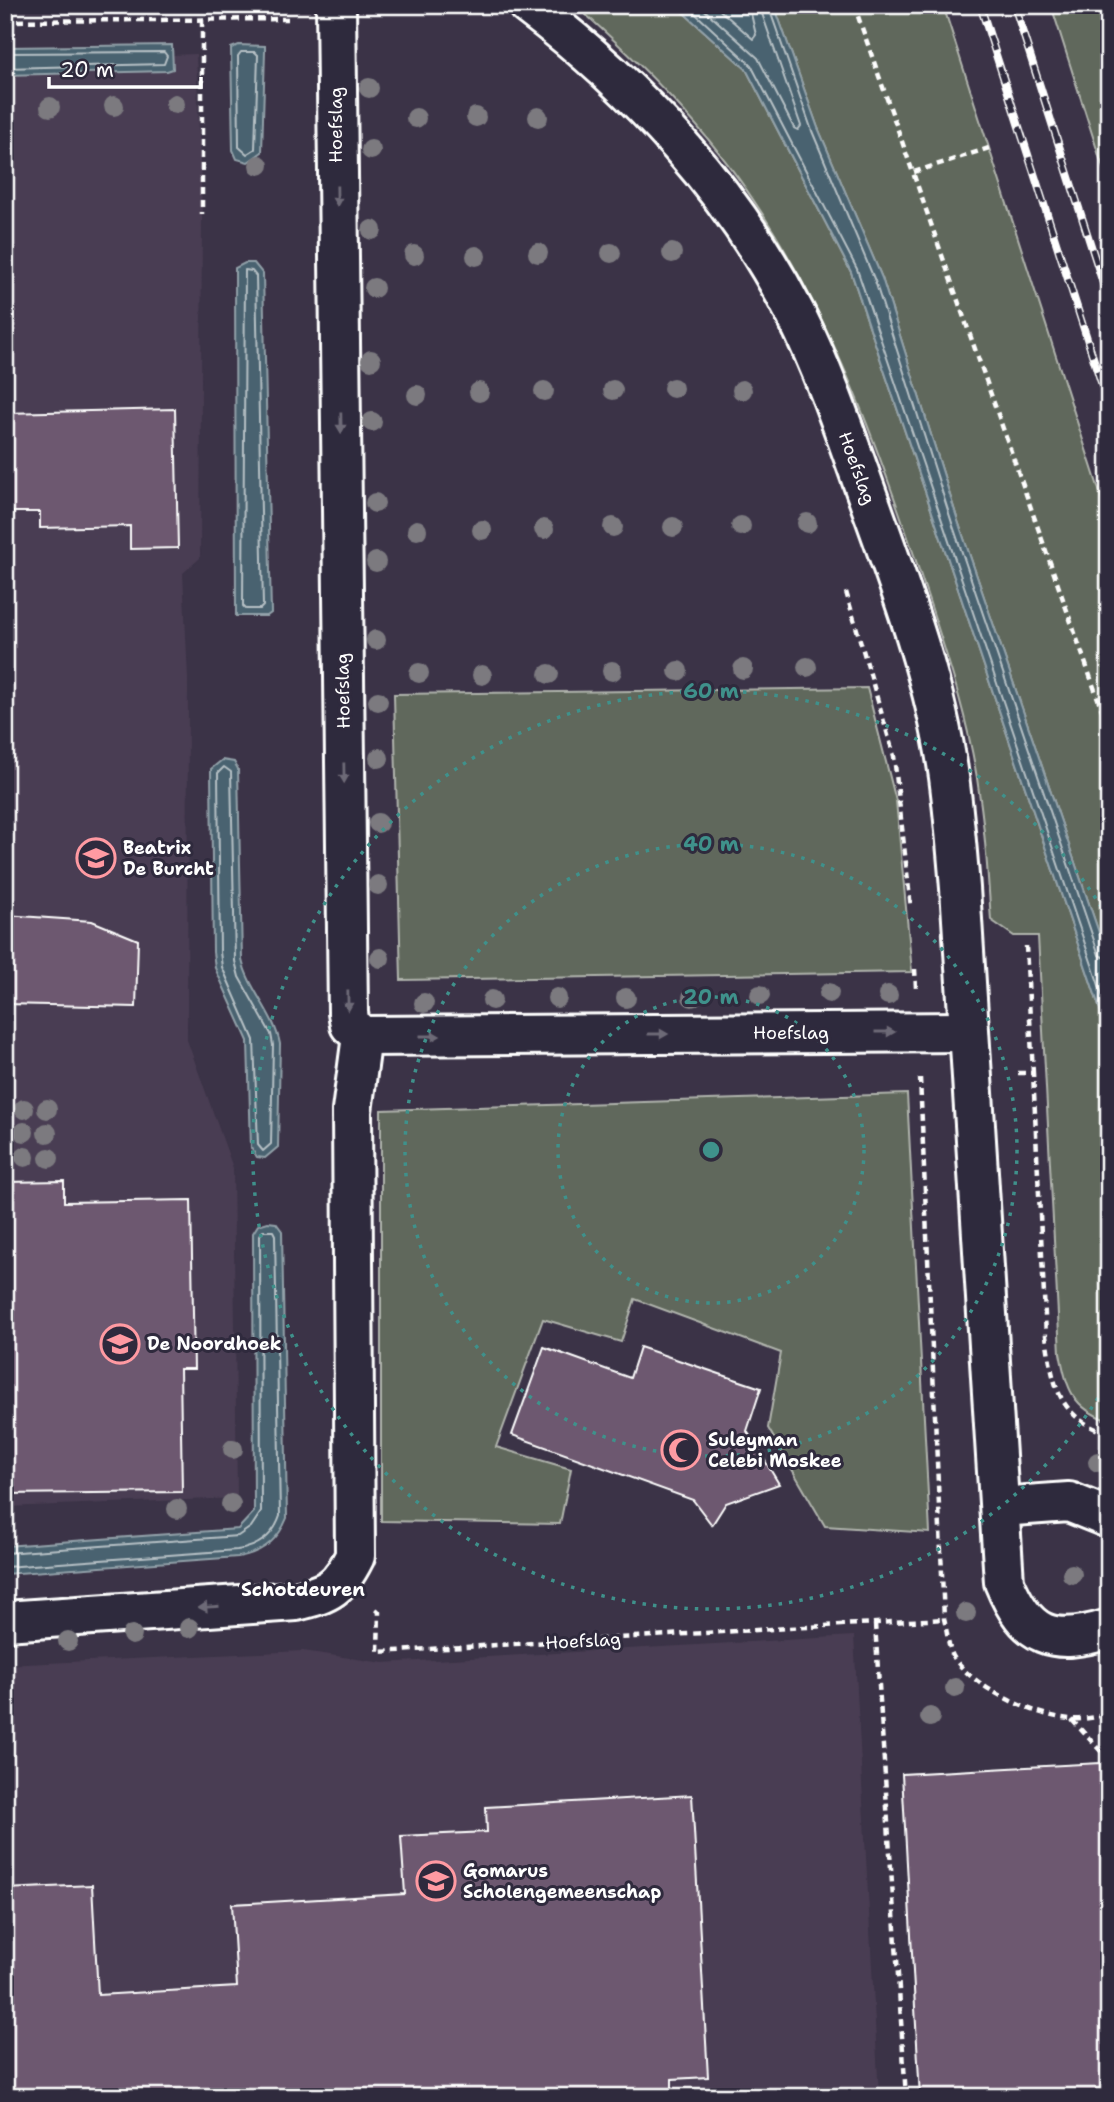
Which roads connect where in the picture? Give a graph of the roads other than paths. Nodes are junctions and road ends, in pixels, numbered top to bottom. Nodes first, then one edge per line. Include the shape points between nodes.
1 (528, 5) edge
2 (336, 12) edge
3 (968, 1031) junction
4 (362, 1036) junction
5 (1000, 1507) junction
6 (1109, 1518) edge
7 (5, 1621) edge
8 (1109, 1629) edge

1 - 3 street, Hoefslag via 578,43 637,98 712,183 756,243 826,381 920,652 949,775
2 -> 4 street, Hoefslag via 348,1013 350,1025
4 -> 3 street, Hoefslag
3 - 5 street, Hoefslag
4 -> 7 street via 352,1111 355,1556 343,1581 323,1595 296,1601
5 - 6 street via 1069,1502
5 - 8 street, Hoefslag via 1004,1583 1015,1609 1033,1629 1056,1636 1083,1637

